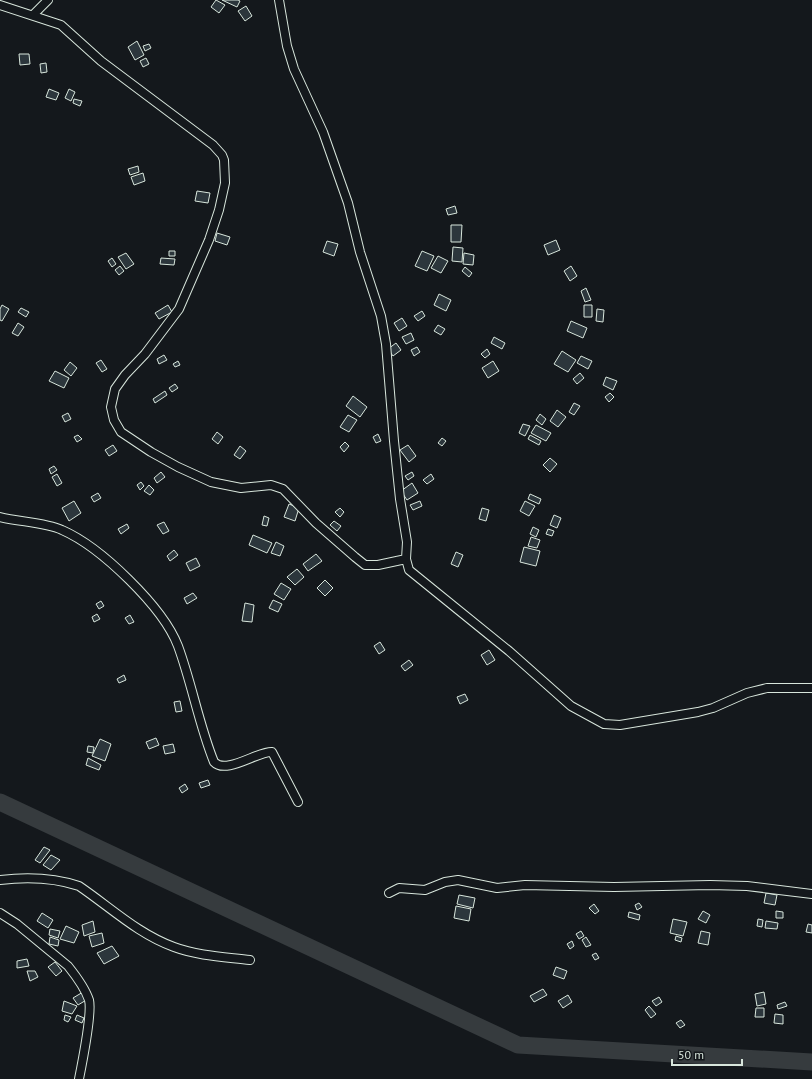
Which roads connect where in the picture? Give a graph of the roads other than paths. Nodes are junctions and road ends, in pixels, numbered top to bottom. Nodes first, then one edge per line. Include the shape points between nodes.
1 (48, 0) edge
2 (279, 0) edge
3 (0, 5) edge
4 (33, 15) junction
5 (0, 517) edge
6 (406, 559) junction
7 (812, 688) edge
8 (298, 802) dead end
9 (0, 880) edge
10 (389, 893) dead end
11 (812, 894) edge
12 (0, 913) edge
13 (250, 960) dead end
14 (79, 1079) edge

1 - 4 street
2 - 6 street via 294,69 324,132 381,316 400,499 407,542
3 - 4 street via 15,12
4 - 6 street via 61,25 101,61 213,145 224,160 225,183 219,210 204,253 179,309 115,389 111,407 118,428 151,452 211,482 241,488 279,486 316,523 365,564 378,565
5 - 8 street via 54,527 70,533 106,559 133,584 154,606 178,645 214,762 220,766 233,764 272,752
6 - 7 street via 413,575 509,651 571,706 604,724 620,726 698,712 767,688
9 - 13 street via 68,882 79,886 137,930 168,945
10 - 11 street via 399,888 425,890 458,880 497,888 525,885 710,885 746,886
12 - 14 street via 68,966 89,999 89,1017

